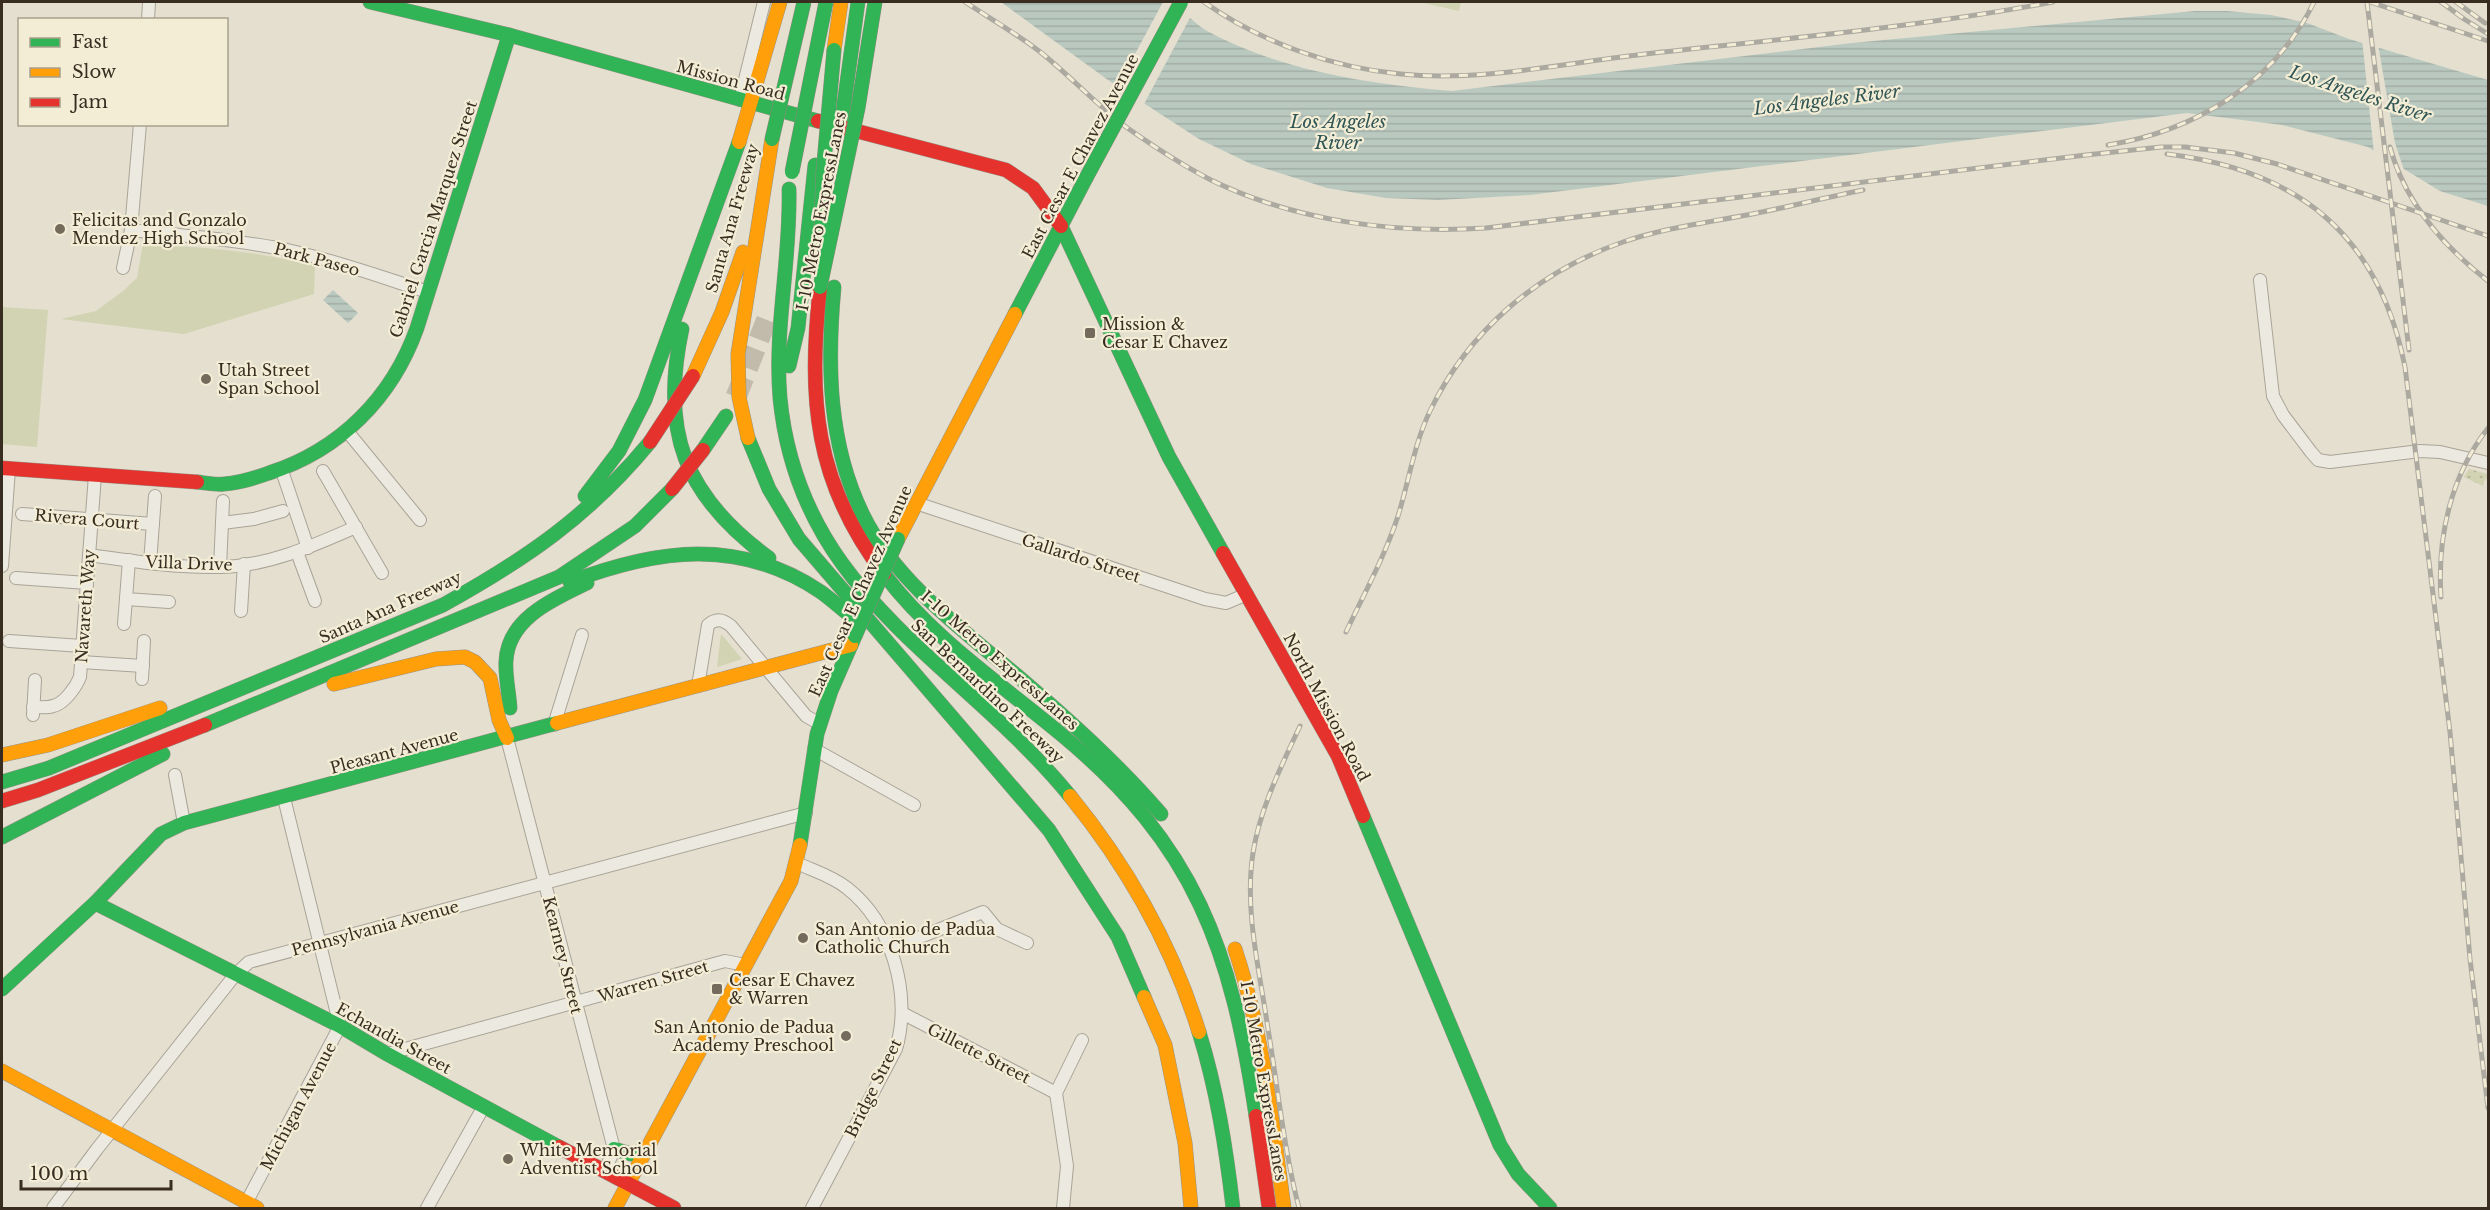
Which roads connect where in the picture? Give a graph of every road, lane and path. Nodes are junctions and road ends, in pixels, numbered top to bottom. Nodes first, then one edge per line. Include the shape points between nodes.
1 (149, 2) edge
2 (370, 2) edge
3 (764, 2) edge
4 (780, 2) edge
5 (804, 2) edge
6 (826, 2) edge
7 (841, 2) edge
8 (858, 2) edge
9 (875, 2) edge
10 (887, 2) edge
11 (1181, 2) edge
12 (148, 18) edge
13 (509, 35) junction
14 (746, 102) junction
15 (820, 121) junction
16 (140, 126) edge
17 (841, 126) junction
18 (772, 139) junction
19 (789, 189) junction
20 (720, 199) junction
21 (1060, 226) junction
22 (132, 230) junction
23 (123, 268) dead end
24 (2260, 280) dead end
25 (820, 287) junction
26 (428, 292) junction
27 (767, 319) tunnel mouth
28 (726, 416) dead end
29 (347, 431) junction
30 (791, 457) junction
31 (2488, 463) edge
32 (5, 468) edge
33 (282, 471) junction
34 (323, 471) dead end
35 (95, 475) junction
36 (155, 496) dead end
37 (223, 501) dead end
38 (916, 502) junction
39 (283, 511) dead end
40 (22, 514) dead end
41 (92, 519) junction
42 (420, 520) dead end
43 (222, 523) junction
44 (153, 524) junction
45 (356, 527) junction
46 (303, 550) junction
47 (89, 555) junction
48 (636, 559) junction
49 (129, 560) junction
50 (150, 563) junction
51 (244, 564) junction
52 (2, 566) edge
53 (220, 567) junction
54 (382, 573) dead end
55 (496, 577) junction
56 (16, 578) dead end
57 (801, 578) junction
58 (87, 583) junction
59 (1247, 594) junction
60 (126, 599) junction
61 (315, 601) dead end
62 (169, 602) dead end
63 (241, 611) dead end
64 (124, 624) dead end
65 (582, 635) dead end
66 (853, 640) junction
67 (144, 641) dead end
68 (9, 642) dead end
69 (82, 646) junction
70 (81, 662) junction
71 (143, 666) junction
72 (766, 668) junction
73 (337, 672) junction
74 (142, 679) dead end
75 (35, 680) dead end
76 (247, 685) junction
77 (698, 686) junction
78 (295, 688) junction
79 (928, 688) junction
80 (222, 718) junction
81 (820, 724) junction
82 (554, 725) junction
83 (507, 738) junction
84 (814, 749) junction
85 (2, 755) edge
86 (175, 775) dead end
87 (2, 782) edge
88 (284, 798) junction
89 (2, 801) edge
90 (914, 805) dead end
91 (806, 813) junction
92 (1167, 822) dead end
93 (184, 823) junction
94 (2, 837) edge
95 (1108, 844) junction
96 (797, 863) junction
97 (544, 884) junction
98 (95, 903) junction
99 (1228, 933) dead end
100 (320, 942) junction
101 (1027, 943) dead end
102 (890, 949) junction
103 (745, 965) junction
104 (235, 975) junction
105 (2, 989) edge
106 (574, 1003) junction
107 (902, 1013) junction
108 (340, 1026) junction
109 (1082, 1040) dead end
110 (387, 1054) junction
111 (2, 1071) edge
112 (1056, 1093) junction
113 (484, 1106) junction
114 (113, 1129) junction
115 (614, 1149) junction
116 (645, 1150) junction
117 (605, 1171) junction
118 (628, 1183) junction
119 (252, 1206) edge
120 (53, 1209) edge
121 (427, 1209) edge
122 (615, 1209) edge
123 (674, 1209) edge
124 (812, 1209) edge
125 (1063, 1209) edge
126 (1191, 1209) edge
127 (1233, 1209) edge
128 (1244, 1209) edge
129 (1269, 1209) edge
130 (1284, 1209) edge
131 (1550, 1209) edge

1 - 12 street
2 - 13 main road, Mission Road
3 - 14 street
4 - 14 main road
5 - 18 main road, Santa Ana Freeway, bridge
6 - 19 main road, bridge
7 - 25 main road, bridge via 824,174
8 - 17 main road
9 - 25 main road, I-10 Metro ExpressLanes, bridge via 858,108
10 - 92 main road, I-10 Metro ExpressLanes via 873,98 837,276 830,357 836,425 850,484 879,542 904,572 1115,763
11 - 21 main road, East Cesar E Chavez Avenue, bridge
13 - 14 main road, Mission Road
13 - 26 main road, Gabriel Garcia Marquez Street
14 - 15 main road, Mission Road
14 - 20 main road
15 - 17 main road, Mission Road
15 - 30 main road via 798,328 789,368
16 - 22 street
17 - 21 main road, Mission Road via 1010,171 1037,189
18 - 55 main road, Santa Ana Freeway, bridge via 764,157 742,257 693,376 632,465 592,507 555,538
18 - 79 main road via 738,366 738,395 750,446 775,504 799,539
19 - 27 main road
19 - 30 main road, San Bernardino Freeway via 791,226 779,380
20 - 55 main road via 642,408 621,447 595,486 571,511
20 - 57 main road via 678,341 673,391 679,442 691,476 721,520 746,544
21 - 38 main road, East Cesar E Chavez Avenue
21 - 59 main road, North Mission Road via 1169,457
22 - 23 street
22 - 26 street, Park Paseo via 286,250
24 - 31 street via 2273,396 2296,434 2319,460 2440,452
25 - 129 main road, I-10 Metro ExpressLanes via 814,349 816,410 826,463 842,509 898,592 929,624 1097,765 1158,832 1181,868 1209,922 1238,1010
26 - 29 main road, Gabriel Garcia Marquez Street via 411,344 395,375 376,404
28 - 73 main road, bridge via 672,489 635,526 599,552 559,577
29 - 33 main road, Gabriel Garcia Marquez Street via 313,456
29 - 42 street
30 - 95 main road, San Bernardino Freeway via 807,505 858,586 917,649 1046,767
32 - 35 main road, Gabriel Garcia Marquez Street
32 - 52 street
33 - 35 main road, Gabriel Garcia Marquez Street via 224,484
33 - 46 street
34 - 45 street
35 - 41 street, Navareth Way
36 - 44 street
37 - 43 street
38 - 59 street, Gallardo Street via 1205,599 1227,603
38 - 66 main road, East Cesar E Chavez Avenue, bridge
39 - 43 street
40 - 41 street, Rivera Court
41 - 44 street, Rivera Court
41 - 47 street, Navareth Way
43 - 53 street
44 - 50 street
45 - 46 street, Villa Drive
45 - 54 street
46 - 51 street, Villa Drive
46 - 61 street
47 - 49 street, Villa Drive
47 - 58 street, Navareth Way
48 - 57 main road via 713,553 753,560
48 - 73 main road via 591,573 356,669
48 - 83 main road via 549,602 518,628 506,658 511,712
49 - 50 street, Villa Drive
49 - 60 street
50 - 53 street, Villa Drive
51 - 53 street, Villa Drive
51 - 63 street
55 - 76 main road, Santa Ana Freeway via 443,605
56 - 58 street
57 - 79 main road via 839,604
58 - 69 street, Navareth Way
59 - 131 main road, North Mission Road via 1338,756 1500,1145 1518,1174
60 - 62 street
60 - 64 street
65 - 82 street
66 - 72 main road, Pleasant Avenue
66 - 81 main road, East Cesar E Chavez Avenue
67 - 71 street
68 - 69 street
69 - 70 street, Navareth Way
70 - 71 street
70 - 75 street, Navareth Way via 77,685 59,704 33,711
71 - 74 street
72 - 77 main road, Pleasant Avenue
72 - 77 street via 731,626 724,620 714,620 708,625
72 - 81 street via 806,716
73 - 78 main road
76 - 85 main road via 215,690 48,745
76 - 87 main road, Santa Ana Freeway via 49,768
77 - 82 main road, Pleasant Avenue
78 - 80 main road
78 - 83 main road via 317,688 414,663 465,657 490,678
79 - 126 main road via 1049,830 1118,937 1165,1045 1185,1143
80 - 89 main road
80 - 94 main road via 199,735
81 - 84 main road, East Cesar E Chavez Avenue
82 - 83 main road, Pleasant Avenue
83 - 88 main road, Pleasant Avenue
83 - 97 street, Kearney Street
84 - 90 street
84 - 91 main road, East Cesar E Chavez Avenue
86 - 93 street
88 - 93 main road, Pleasant Avenue
88 - 100 street, Michigan Avenue
91 - 96 main road, East Cesar E Chavez Avenue
91 - 97 street, Pennsylvania Avenue
93 - 98 main road, Pleasant Avenue via 161,834
95 - 127 main road, San Bernardino Freeway via 1158,928 1196,1019 1221,1113
95 - 128 main road via 1154,902 1204,1006 1229,1097
96 - 102 street, Bridge Street via 848,888 879,926
96 - 103 main road, East Cesar E Chavez Avenue via 783,899
97 - 100 street, Pennsylvania Avenue
97 - 106 street, Kearney Street
98 - 104 main road, Echandia Street
98 - 105 main road, Pleasant Avenue
99 - 130 main road, I-10 Metro ExpressLanes via 1250,996 1259,1039
100 - 104 street, Pennsylvania Avenue via 249,962
100 - 108 street, Michigan Avenue
101 - 102 street via 997,929 983,912
102 - 107 street, Bridge Street via 900,985
103 - 106 street, Warren Street via 725,961
103 - 116 main road, East Cesar E Chavez Avenue
104 - 108 main road, Echandia Street
104 - 114 street, Pennsylvania Avenue
106 - 110 street, Warren Street
106 - 115 street, Kearney Street
107 - 112 street, Gillette Street
107 - 124 street, Bridge Street via 896,1049
108 - 110 main road, Echandia Street
108 - 119 street, Michigan Avenue
109 - 112 street
110 - 113 main road, Echandia Street
111 - 114 main road
112 - 125 street via 1067,1166
113 - 117 main road, Echandia Street
113 - 121 street
114 - 119 main road
114 - 120 street, Pennsylvania Avenue
115 - 116 main road via 631,1154
115 - 117 street
116 - 118 main road, East Cesar E Chavez Avenue
117 - 118 main road, Echandia Street
118 - 122 main road, East Cesar E Chavez Avenue
118 - 123 main road, Echandia Street

